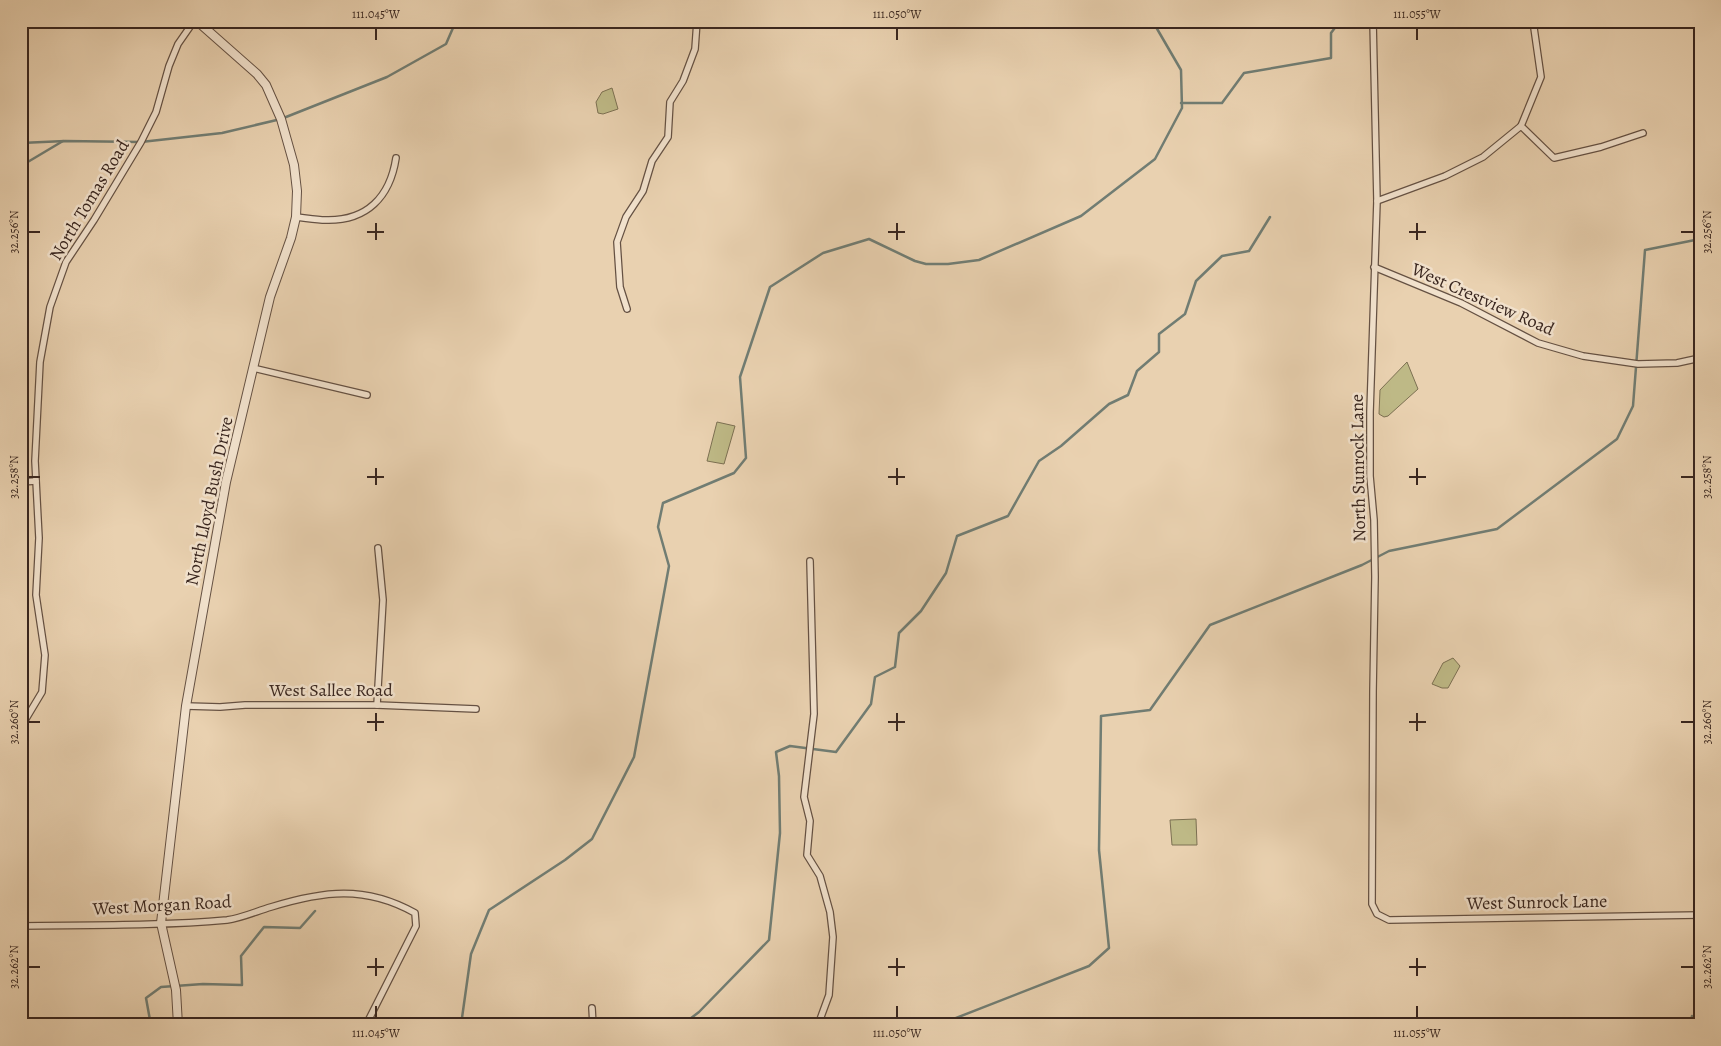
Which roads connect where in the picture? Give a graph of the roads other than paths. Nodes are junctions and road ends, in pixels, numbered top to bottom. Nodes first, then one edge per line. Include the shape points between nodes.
1 (196, 21) edge
2 (697, 21) edge
3 (1374, 21) edge
4 (1533, 21) edge
5 (1521, 126) junction
6 (1643, 133) dead end
7 (396, 158) dead end
8 (1377, 201) junction
9 (296, 218) junction
10 (1374, 267) junction
11 (626, 309) dead end
12 (1700, 358) edge
13 (253, 368) junction
14 (367, 395) dead end
15 (36, 481) junction
16 (21, 482) edge
17 (378, 548) dead end
18 (810, 561) dead end
19 (377, 705) junction
20 (186, 706) junction
21 (476, 709) dead end
22 (21, 727) edge
23 (1377, 914) joint
24 (1700, 915) edge
25 (162, 923) junction
26 (21, 926) edge
27 (592, 1008) dead end
28 (178, 1025) edge
29 (366, 1025) edge
30 (593, 1025) edge
31 (818, 1025) edge

1 - 9 street, North Lloyd Bush Drive via 257,74 273,99 294,165
1 - 15 street, North Tomas Road via 178,44 156,112 141,142 66,262 50,307 40,362
2 - 11 street via 694,49 683,81 670,102 668,138 652,162 643,191 626,216 617,242 620,287
3 - 8 street, North Sunrock Lane
4 - 5 street via 1541,77
5 - 6 street via 1554,158
5 - 8 street via 1483,156 1444,176
7 - 9 street via 389,185 368,210 351,218 335,220
8 - 10 street, North Sunrock Lane
9 - 13 street, North Lloyd Bush Drive via 270,297
10 - 12 street, West Crestview Road via 1462,303 1538,343 1583,356 1638,364
10 - 23 street, North Sunrock Lane via 1370,422 1375,577 1371,892
13 - 14 street
13 - 20 street, North Lloyd Bush Drive via 226,482
15 - 16 street
15 - 22 street, North Tomas Road via 40,538 36,594 45,656 42,692
17 - 19 street via 383,600
18 - 31 street via 814,714 804,797 810,821 807,855 820,876 830,912 832,937 829,994
19 - 20 street, West Sallee Road
19 - 21 street, West Sallee Road
20 - 25 street, North Lloyd Bush Drive
23 - 24 street, West Sunrock Lane via 1389,920
25 - 26 street, West Morgan Road
25 - 28 street, North Lloyd Bush Drive via 176,990
25 - 29 street, West Morgan Road via 230,919 326,894 373,896 408,909 414,913 416,926
27 - 30 street

